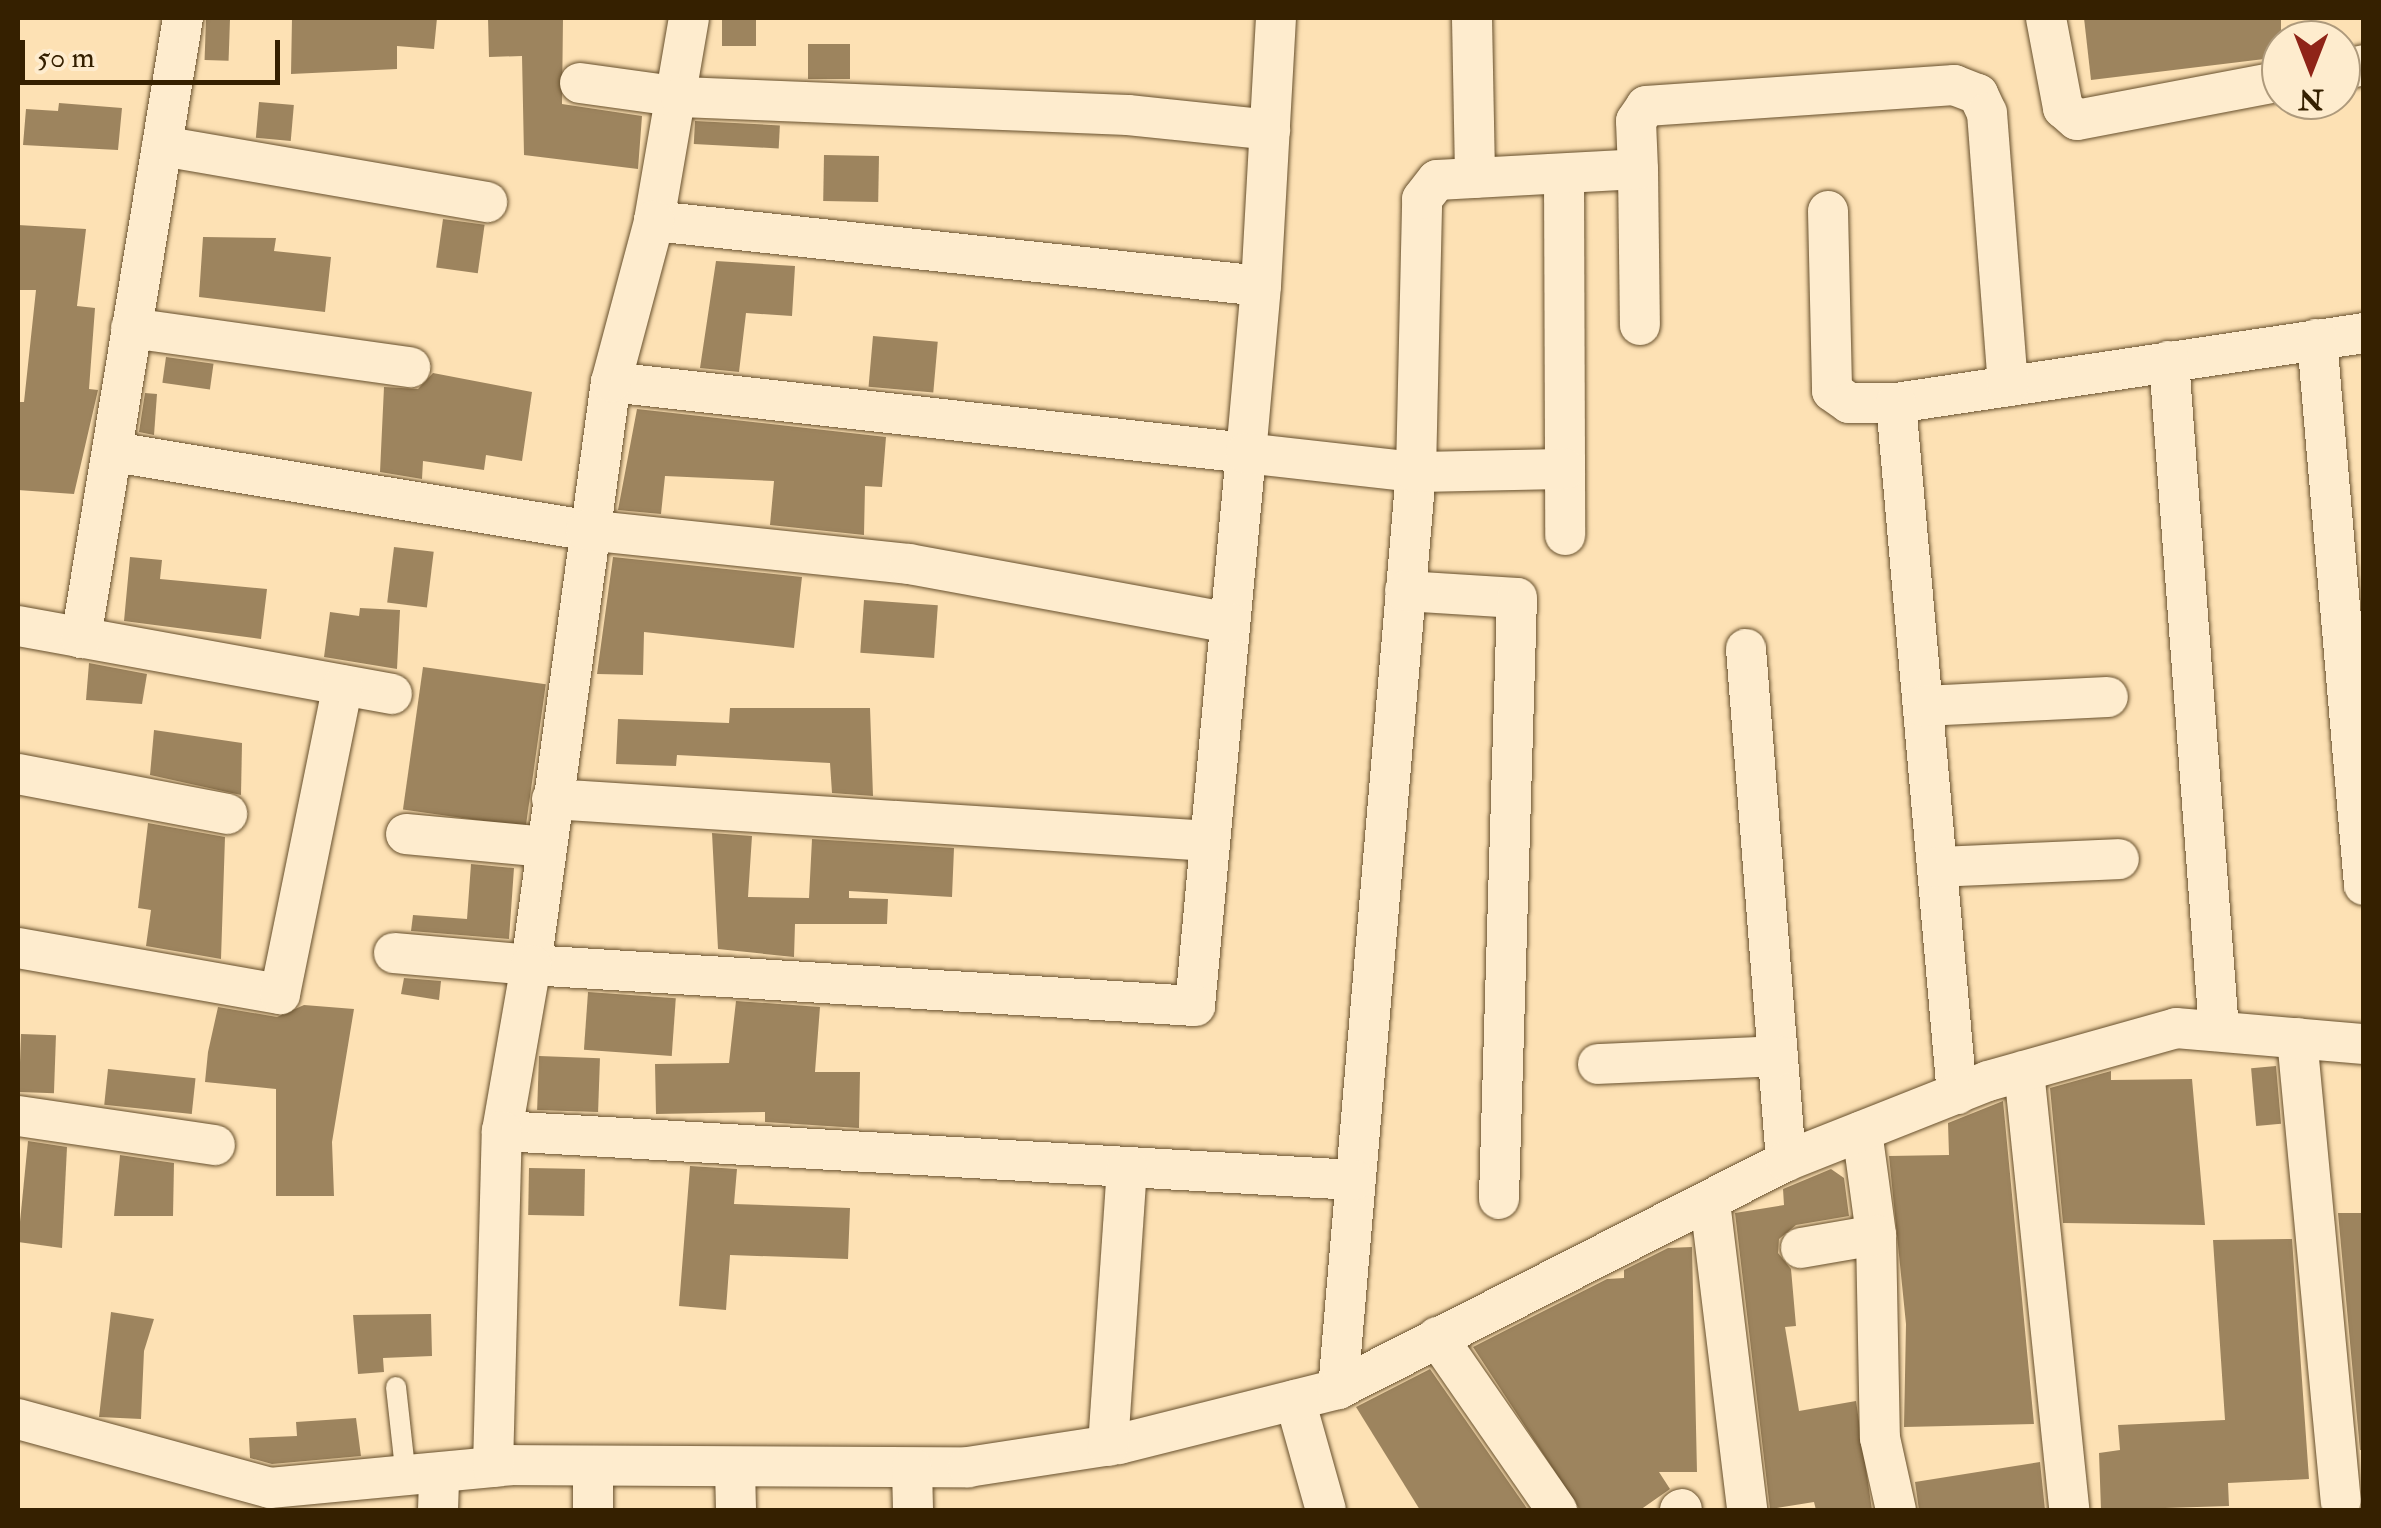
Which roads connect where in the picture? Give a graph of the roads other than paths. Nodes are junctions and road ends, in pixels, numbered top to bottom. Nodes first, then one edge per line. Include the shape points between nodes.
1 (183, 18) edge
2 (689, 18) edge
3 (1276, 18) edge
4 (1472, 18) edge
5 (2046, 18) edge
6 (580, 83) dead end
7 (2261, 85) edge
8 (682, 97) junction
9 (1270, 130) junction
10 (162, 146) junction
11 (1638, 169) junction
12 (1564, 175) junction
13 (1475, 178) junction
14 (488, 202) dead end
15 (1828, 211) dead end
16 (654, 221) junction
17 (1262, 286) junction
18 (1640, 325) dead end
19 (131, 328) junction
20 (2364, 333) edge
21 (2317, 340) junction
22 (2170, 361) junction
23 (410, 366) dead end
24 (611, 382) junction
25 (2008, 386) junction
26 (1896, 404) junction
27 (114, 452) junction
28 (1246, 452) junction
29 (1565, 469) junction
30 (1416, 472) junction
31 (586, 530) junction
32 (1565, 535) dead end
33 (1405, 591) junction
34 (1230, 623) junction
35 (18, 626) edge
36 (81, 638) junction
37 (1746, 649) dead end
38 (343, 685) junction
39 (392, 694) dead end
40 (2108, 697) dead end
41 (1923, 706) junction
42 (18, 774) edge
43 (552, 799) junction
44 (227, 814) dead end
45 (406, 834) dead end
46 (1210, 841) junction
47 (546, 847) junction
48 (2119, 859) dead end
49 (1937, 867) junction
50 (2364, 885) edge
51 (18, 948) edge
52 (394, 953) dead end
53 (531, 965) junction
54 (2219, 1032) junction
55 (2297, 1038) junction
56 (2364, 1044) edge
57 (1778, 1056) junction
58 (1598, 1064) dead end
59 (2024, 1071) junction
60 (1957, 1094) junction
61 (18, 1116) edge
62 (502, 1131) junction
63 (1862, 1131) junction
64 (215, 1145) dead end
65 (1786, 1161) junction
66 (1127, 1168) junction
67 (1354, 1180) junction
68 (1499, 1199) dead end
69 (1710, 1202) junction
70 (1876, 1235) junction
71 (1801, 1248) dead end
72 (1437, 1337) junction
73 (396, 1387) dead end
74 (1338, 1388) junction
75 (1295, 1400) junction
76 (18, 1419) edge
77 (1108, 1446) junction
78 (492, 1467) junction
79 (593, 1467) junction
80 (735, 1468) junction
81 (912, 1468) junction
82 (428, 1487) edge
83 (2338, 1502) edge
84 (593, 1510) edge
85 (736, 1510) edge
86 (913, 1510) edge
87 (1326, 1510) edge
88 (1556, 1510) edge
89 (1746, 1510) edge
90 (1896, 1510) edge
91 (2069, 1510) edge

1 - 10 street
2 - 8 street
3 - 9 street
4 - 13 street
5 - 7 street via 2062,108 2077,120
6 - 8 street
8 - 9 street via 1128,115
8 - 16 street
9 - 17 street
10 - 14 street
10 - 19 street
11 - 12 street
11 - 18 street
11 - 25 street via 1636,121 1646,106 1954,85 1978,94 1987,113
12 - 13 street
12 - 29 street
13 - 30 street via 1437,180 1422,198
15 - 26 street via 1832,391 1849,403
16 - 17 street
16 - 24 street
17 - 28 street
19 - 23 street
19 - 27 street
20 - 21 street
21 - 22 street
21 - 50 street
22 - 25 street
22 - 54 street
24 - 28 street
24 - 31 street
25 - 26 street
26 - 41 street
27 - 31 street
27 - 36 street
28 - 30 street
28 - 34 street
29 - 30 street
29 - 32 street
30 - 33 street
31 - 34 street via 910,564
31 - 43 street
33 - 67 street
33 - 68 street via 1516,598
34 - 46 street
35 - 36 street
36 - 38 street
37 - 57 street
38 - 39 street
38 - 51 street via 280,994
40 - 41 street
41 - 49 street
42 - 44 street
43 - 46 street
43 - 47 street
45 - 47 street
46 - 53 street via 1195,1006
47 - 53 street
48 - 49 street
49 - 60 street
52 - 53 street
53 - 62 street
54 - 55 street
54 - 59 street via 2176,1028
55 - 56 street
55 - 83 street
57 - 58 street
57 - 65 street
59 - 60 street
59 - 91 street
60 - 63 street
61 - 64 street
62 - 66 street
62 - 78 street
63 - 65 street
63 - 70 street
65 - 69 street
66 - 67 street
66 - 77 street
67 - 74 street
69 - 72 street
69 - 89 street
70 - 71 street
70 - 90 street via 1880,1438
72 - 74 street
72 - 88 street
73 - 82 lane
74 - 75 street
75 - 77 street
75 - 87 street
76 - 82 street via 270,1488
77 - 81 street
78 - 79 street
78 - 82 street
79 - 80 street
79 - 84 street
80 - 81 street
80 - 85 street
81 - 86 street

